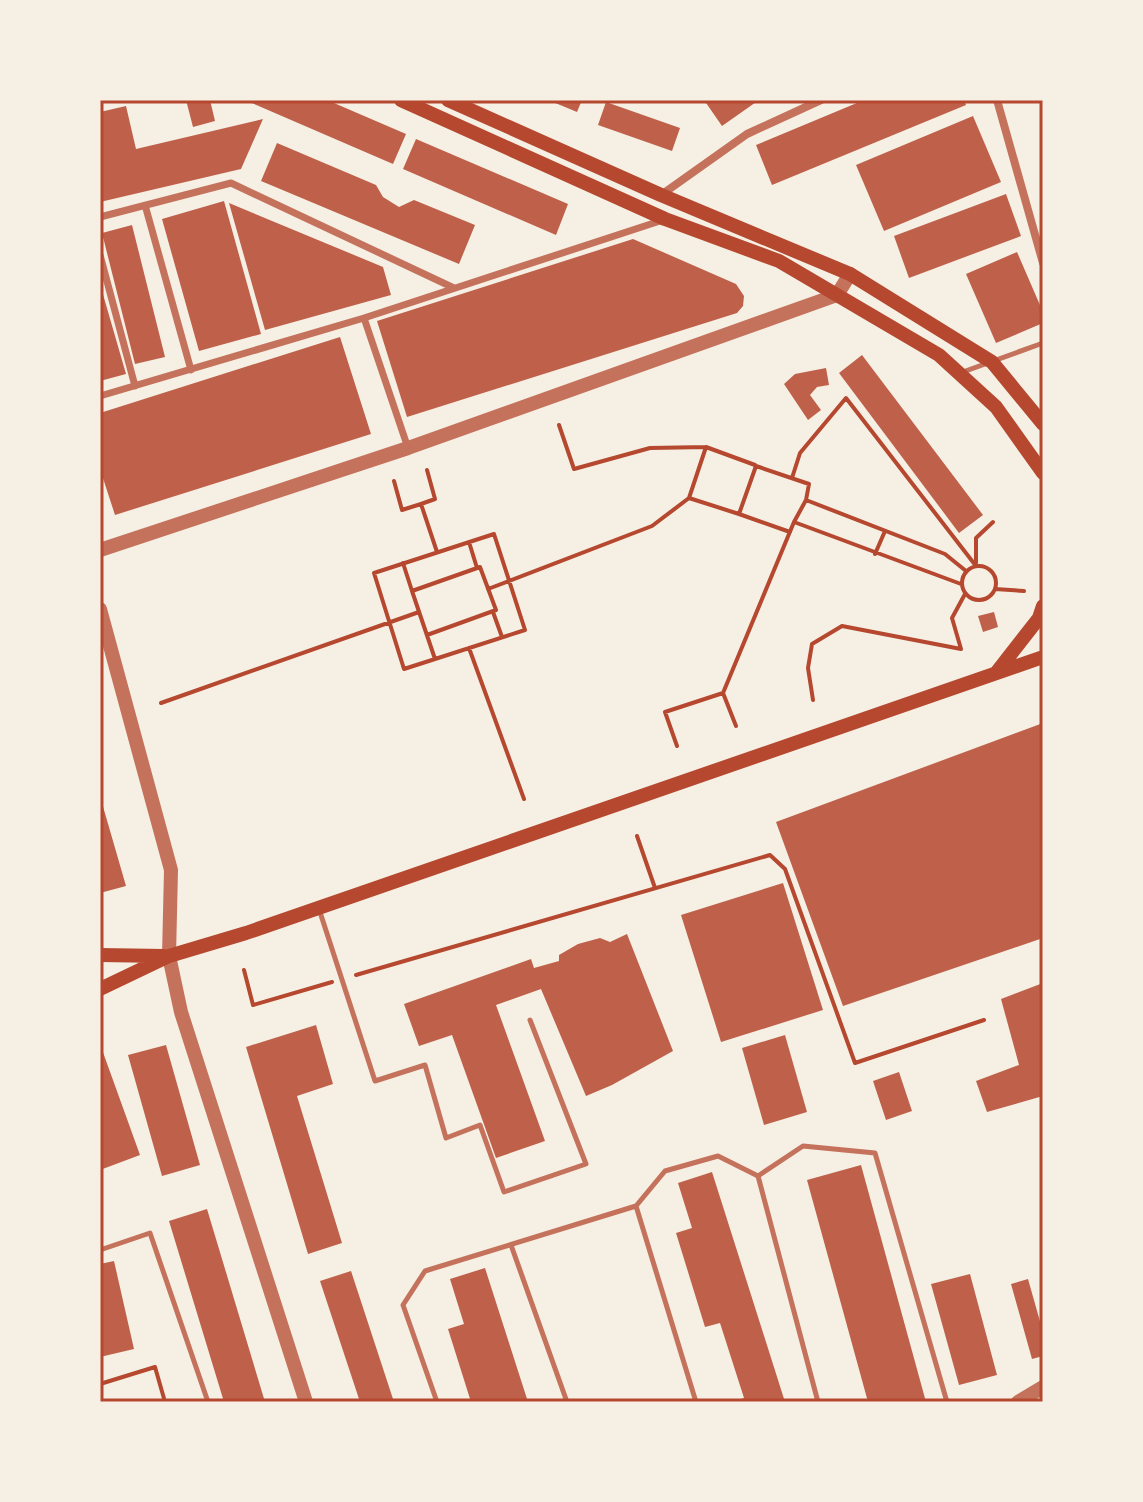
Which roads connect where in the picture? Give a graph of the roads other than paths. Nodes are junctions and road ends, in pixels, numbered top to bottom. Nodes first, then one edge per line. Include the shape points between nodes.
1 (401, 100) edge
2 (448, 100) edge
3 (821, 100) edge
4 (997, 100) edge
5 (661, 195) junction
6 (145, 205) junction
7 (100, 217) edge
8 (665, 219) junction
9 (100, 255) edge
10 (1043, 263) edge
11 (850, 274) junction
12 (455, 288) junction
13 (837, 295) junction
14 (364, 318) junction
15 (1043, 343) edge
16 (992, 362) junction
17 (191, 370) junction
18 (959, 373) junction
19 (135, 386) junction
20 (100, 396) edge
21 (1043, 424) edge
22 (408, 448) junction
23 (1043, 473) edge
24 (100, 550) edge
25 (1043, 606) edge
26 (100, 609) edge
27 (1043, 657) edge
28 (996, 673) junction
29 (318, 908) junction
30 (100, 955) edge
31 (169, 956) junction
32 (100, 989) edge
33 (530, 1020) dead end
34 (758, 1176) junction
35 (636, 1206) junction
36 (511, 1245) junction
37 (100, 1250) edge
38 (1043, 1387) edge
39 (208, 1402) edge
40 (306, 1402) edge
41 (437, 1402) edge
42 (567, 1402) edge
43 (696, 1402) edge
44 (818, 1402) edge
45 (947, 1402) edge
46 (1018, 1402) edge

1 - 8 main road
2 - 5 main road
3 - 5 street via 747,134
4 - 10 street
5 - 11 main road
6 - 7 street
6 - 12 street via 231,183
6 - 17 street
8 - 12 street
8 - 13 main road via 779,261
9 - 19 street
11 - 13 street
11 - 16 main road
12 - 14 street
13 - 18 main road via 939,355
13 - 22 street
14 - 17 street
14 - 22 street
15 - 16 lane
16 - 18 lane
16 - 21 main road
17 - 19 street
18 - 23 main road via 996,407
19 - 20 street
22 - 24 street
25 - 28 main road
26 - 31 street via 171,870
27 - 28 main road
28 - 29 main road
29 - 31 main road
29 - 33 lane via 375,1081 425,1065 446,1138 480,1125 504,1192 586,1164
30 - 31 main road
31 - 32 main road
31 - 40 street via 181,1012
34 - 35 lane via 718,1156 665,1171
34 - 44 lane
34 - 45 lane via 803,1146 875,1153
35 - 36 lane
35 - 43 lane
36 - 41 lane via 425,1271 403,1305
36 - 42 lane
37 - 39 lane via 150,1233
38 - 46 street

